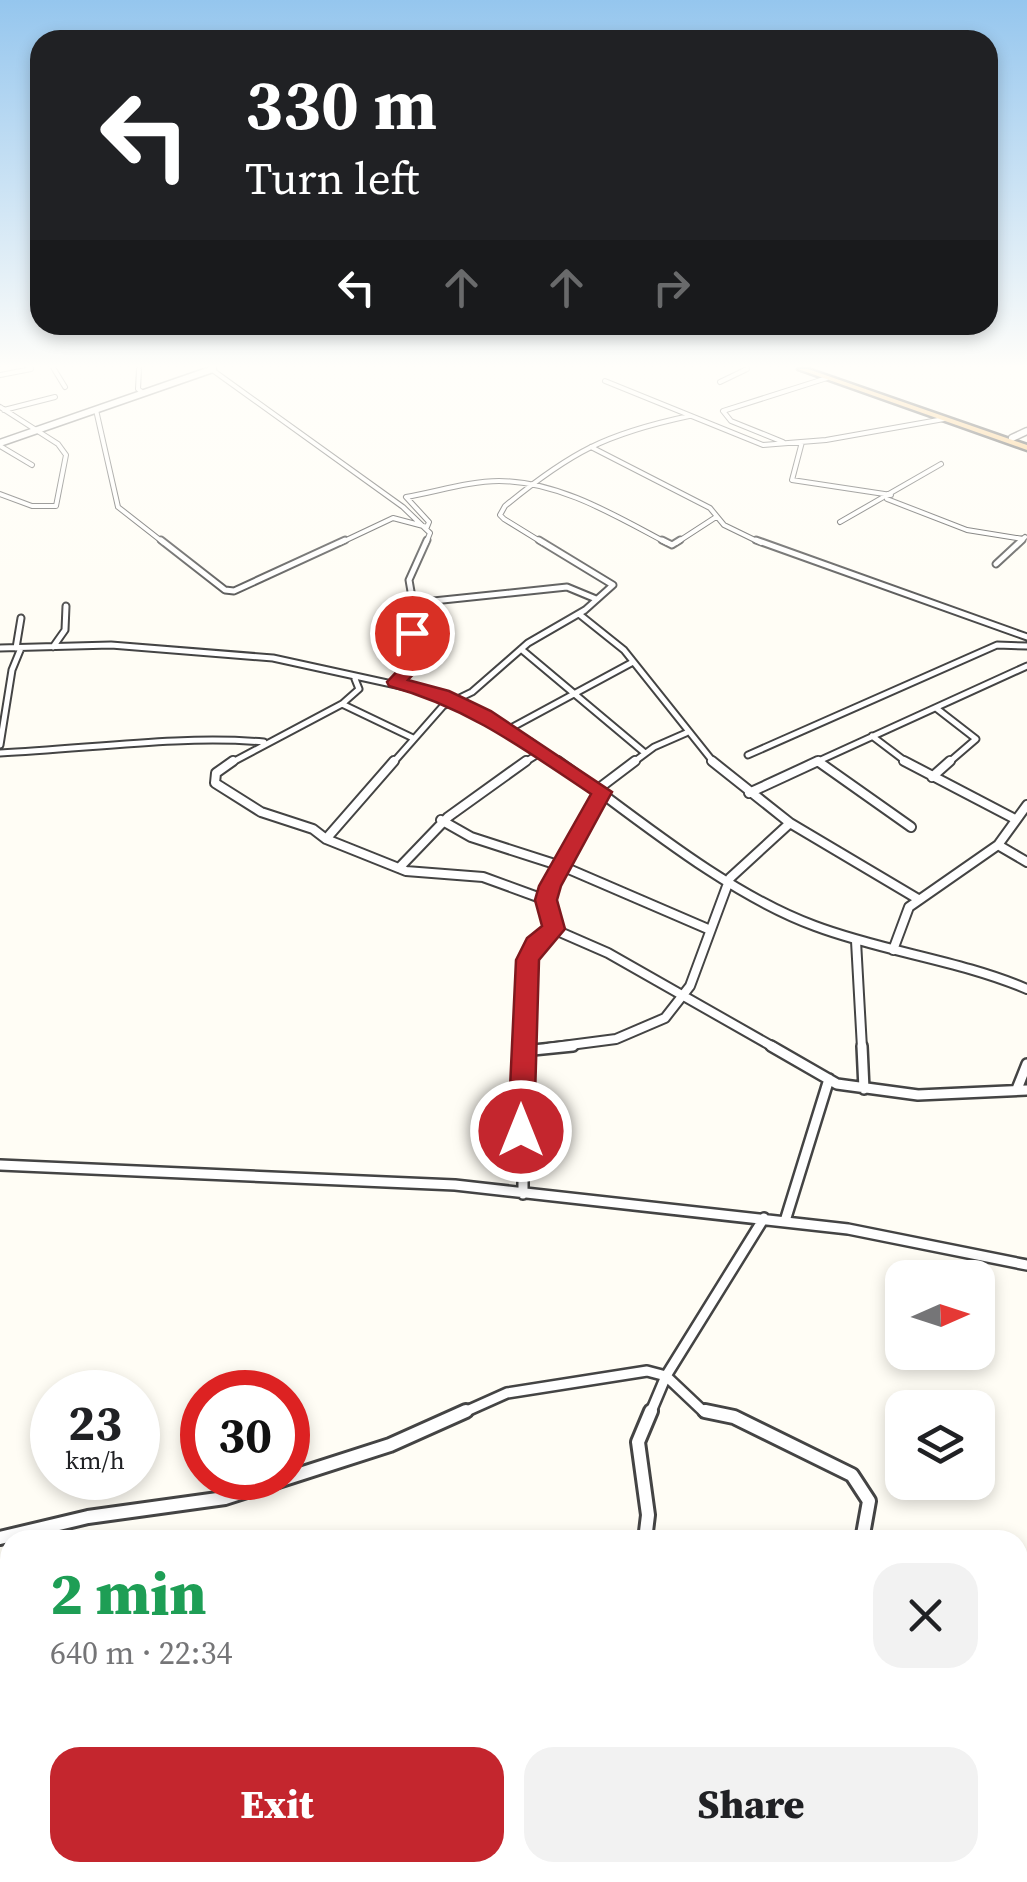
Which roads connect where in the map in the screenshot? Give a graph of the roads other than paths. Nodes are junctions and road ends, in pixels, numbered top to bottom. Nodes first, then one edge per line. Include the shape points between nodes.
1 (19, 457) edge
2 (65, 457) edge
3 (107, 457) edge
4 (332, 457) edge
5 (567, 457) edge
6 (614, 457) edge
7 (798, 457) edge
8 (941, 464) dead end
9 (32, 465) dead end
10 (530, 485) junction
11 (0, 494) edge
12 (889, 497) junction
13 (716, 517) junction
14 (840, 522) dead end
15 (427, 527) junction
16 (1025, 538) edge
17 (996, 564) dead end
18 (596, 599) junction
19 (414, 602) junction
20 (66, 606) dead end
21 (579, 614) junction
22 (21, 618) dead end
23 (1027, 637) edge
24 (1027, 646) edge
25 (53, 647) junction
26 (0, 648) edge
27 (19, 648) junction
28 (521, 649) junction
29 (633, 662) junction
30 (1026, 667) edge
31 (355, 679) junction
32 (396, 682) junction
33 (574, 692) junction
34 (457, 701) junction
35 (342, 704) junction
36 (936, 708) junction
37 (509, 729) junction
38 (686, 733) junction
39 (872, 736) junction
40 (413, 738) junction
41 (265, 743) junction
42 (0, 745) edge
43 (544, 751) junction
44 (646, 753) junction
45 (0, 754) edge
46 (748, 755) dead end
47 (819, 762) junction
48 (932, 777) junction
49 (600, 790) junction
50 (750, 793) junction
51 (1027, 805) edge
52 (1015, 819) junction
53 (441, 820) junction
54 (790, 823) junction
55 (911, 827) dead end
56 (326, 840) junction
57 (998, 844) junction
58 (1027, 862) edge
59 (560, 865) junction
60 (399, 868) junction
61 (730, 878) junction
62 (918, 899) junction
63 (546, 900) junction
64 (554, 929) junction
65 (708, 929) junction
66 (856, 941) junction
67 (893, 950) junction
68 (1027, 988) edge
69 (683, 997) junction
70 (524, 1051) junction
71 (1027, 1064) edge
72 (829, 1079) junction
73 (864, 1089) junction
74 (1022, 1090) edge
75 (0, 1165) edge
76 (523, 1194) junction
77 (764, 1218) junction
78 (785, 1221) junction
79 (1027, 1265) edge
80 (666, 1376) junction
81 (31, 1530) edge
82 (646, 1530) edge
83 (864, 1530) edge

1 - 9 street
2 - 11 street via 56,506
3 - 15 street via 118,507 225,590 393,518
4 - 15 street
5 - 10 street
6 - 13 street
7 - 12 street via 792,480
8 - 12 street
10 - 13 street via 589,502 672,545
10 - 15 street via 494,481 406,497
10 - 18 street via 500,515 609,580 613,585
12 - 14 street
12 - 16 street via 967,530
13 - 23 street via 786,554
15 - 19 street via 430,539 409,580
16 - 17 street
18 - 19 street via 567,587
18 - 21 street
19 - 32 street via 417,626 402,657 408,670
20 - 25 street via 65,630
21 - 28 street
21 - 29 street via 605,630
22 - 27 street
24 - 46 street via 997,645
25 - 27 street
25 - 31 street via 111,644 273,658
26 - 27 street
27 - 42 street
28 - 33 street
28 - 34 street
29 - 33 street
29 - 38 street
30 - 36 street
31 - 32 street
31 - 35 street via 359,689
32 - 34 street
33 - 37 street
33 - 44 street
34 - 37 street
34 - 40 street via 442,706
35 - 40 street
35 - 41 street
36 - 39 street
36 - 48 street via 976,739
37 - 43 street
38 - 44 street
38 - 50 street
39 - 47 street
39 - 48 street
40 - 56 street
41 - 45 street via 205,737
41 - 56 street via 216,773 215,783
43 - 49 street
43 - 53 street
44 - 49 street
47 - 50 street
47 - 55 street
48 - 52 street
49 - 59 street
49 - 61 street
50 - 54 street
51 - 52 street
52 - 57 street
53 - 59 street via 474,841
53 - 60 street
54 - 61 street
54 - 62 street
56 - 60 street
57 - 58 street
57 - 62 street
59 - 63 street
59 - 65 street
60 - 63 street via 483,877
61 - 65 street
61 - 66 street via 813,926
62 - 67 street via 903,916
63 - 64 street
64 - 69 street
64 - 70 street via 527,960
65 - 69 street via 700,972
66 - 67 street
66 - 73 street
67 - 68 street
69 - 70 street via 658,1022 627,1036
69 - 72 street
70 - 76 street
71 - 74 street
72 - 73 street
72 - 78 street
73 - 74 street via 966,1095
75 - 76 street via 455,1185
76 - 77 street
77 - 78 street
77 - 80 street
78 - 79 street
80 - 81 street via 648,1371 507,1393 282,1483
80 - 82 street via 638,1442
80 - 83 street via 703,1411 734,1417 852,1475 869,1501

